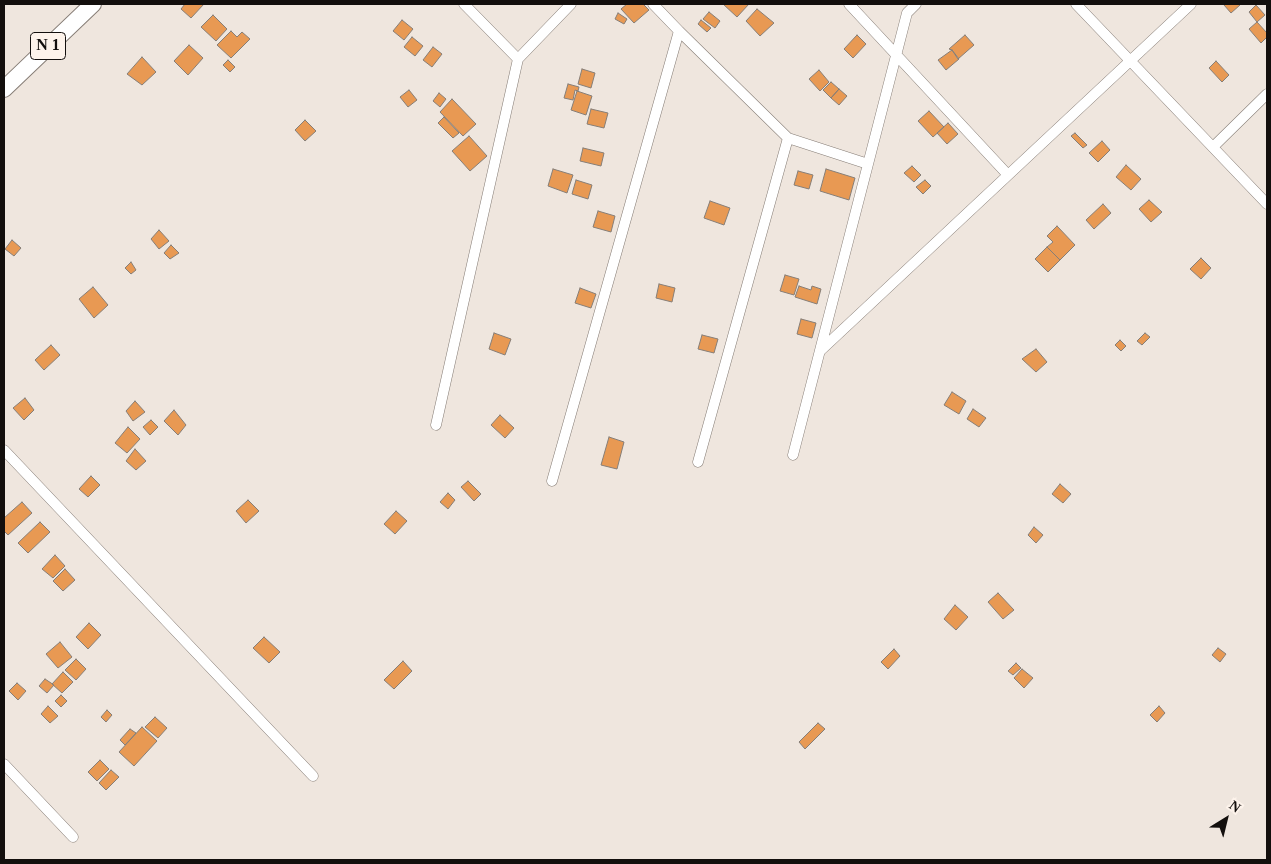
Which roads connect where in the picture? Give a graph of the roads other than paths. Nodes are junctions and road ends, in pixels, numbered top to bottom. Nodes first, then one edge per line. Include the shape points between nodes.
1 (93, 4) edge
2 (464, 4) edge
3 (571, 4) edge
4 (653, 4) edge
5 (849, 4) edge
6 (916, 4) edge
7 (1076, 4) edge
8 (1191, 4) edge
9 (678, 31) junction
10 (897, 55) junction
11 (518, 59) junction
12 (1130, 61) junction
13 (4, 89) edge
14 (1267, 94) edge
15 (788, 138) junction
16 (1213, 147) junction
17 (868, 164) junction
18 (1008, 175) junction
19 (1267, 204) edge
20 (820, 351) junction
21 (436, 425) dead end
22 (4, 450) edge
23 (793, 455) dead end
24 (698, 462) dead end
25 (552, 481) dead end
26 (4, 764) edge
27 (313, 776) dead end
28 (73, 838) dead end

1 - 13 highway, N 1
2 - 11 street
3 - 11 street
4 - 9 street
5 - 10 street
6 - 10 street via 907,13
7 - 12 street
8 - 12 street
9 - 15 street
9 - 25 street
10 - 17 street
10 - 18 street
11 - 21 street
12 - 16 street
12 - 18 street
14 - 16 street
15 - 17 street
15 - 24 street
16 - 19 street
17 - 20 street
18 - 20 street
20 - 23 street
22 - 27 street
26 - 28 street

